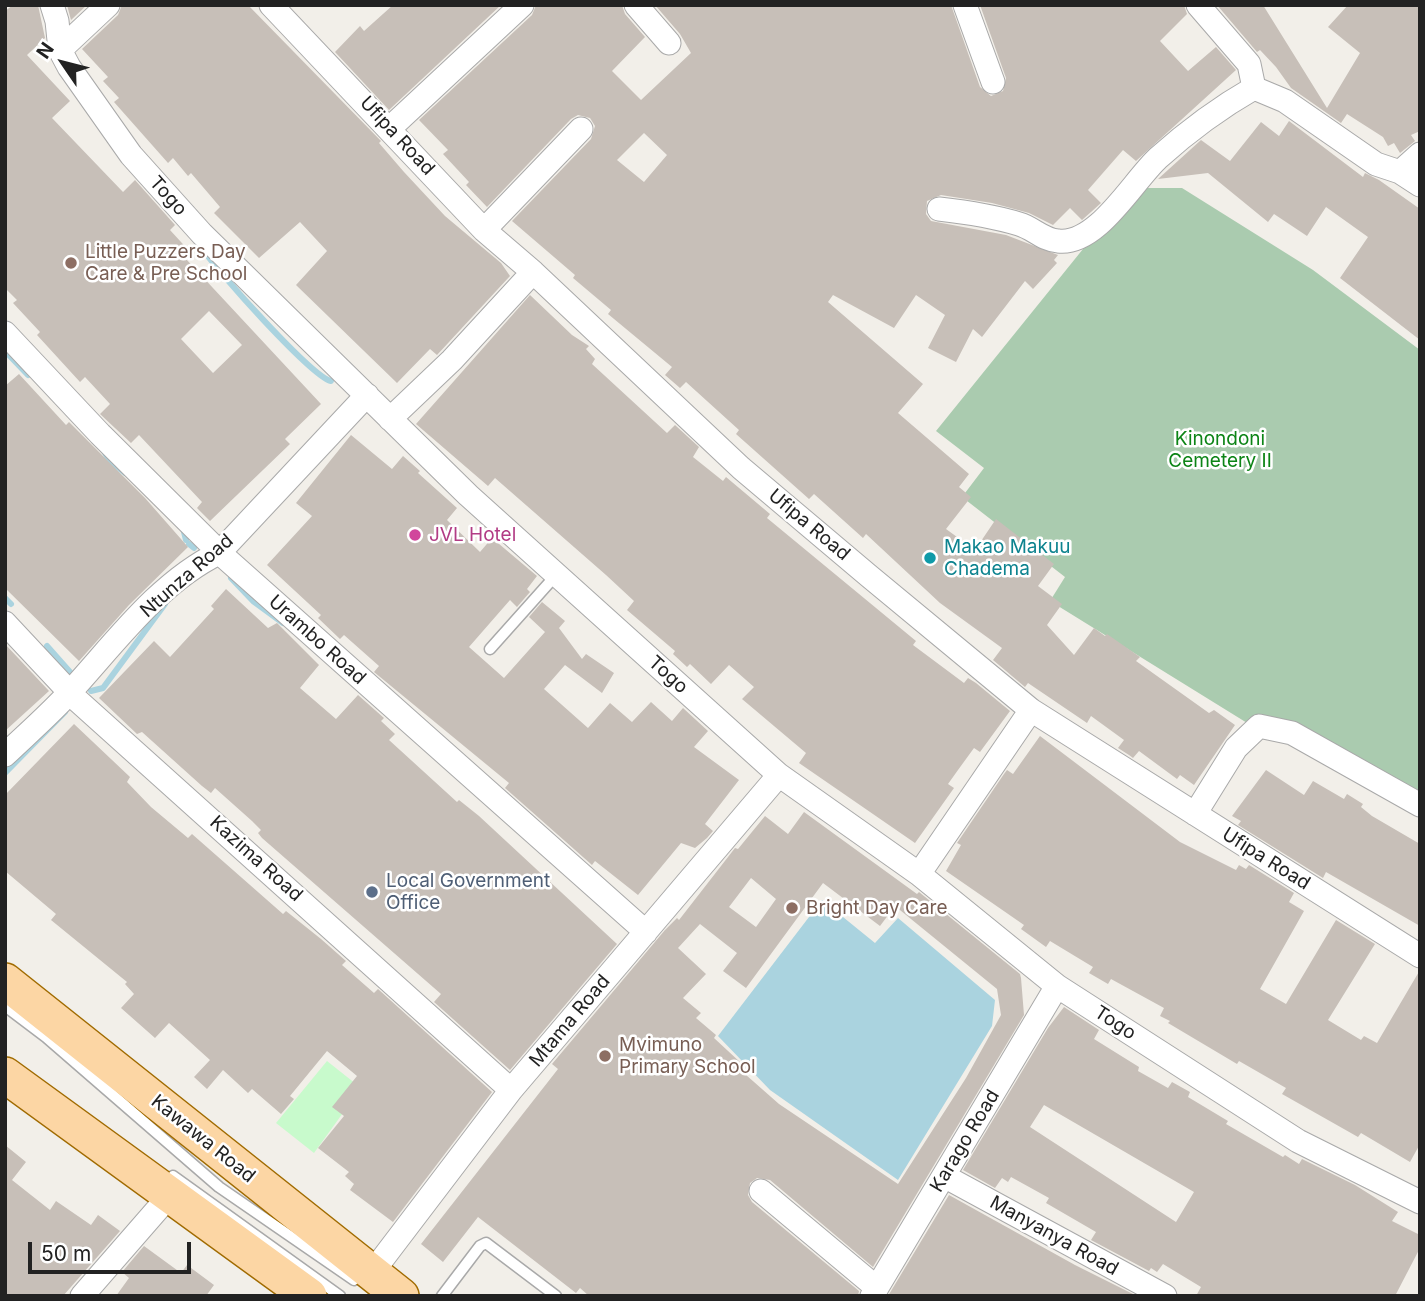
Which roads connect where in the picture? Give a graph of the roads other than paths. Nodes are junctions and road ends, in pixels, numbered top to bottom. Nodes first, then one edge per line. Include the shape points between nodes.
1 (52, 5) edge
2 (108, 5) edge
3 (271, 5) edge
4 (522, 5) edge
5 (636, 5) edge
6 (965, 5) edge
7 (1198, 5) edge
8 (669, 43) dead end
9 (60, 50) junction
10 (993, 82) dead end
11 (1254, 88) junction
12 (390, 128) junction
13 (581, 129) dead end
14 (1420, 154) edge
15 (1400, 172) junction
16 (1420, 185) edge
17 (939, 209) dead end
18 (484, 230) junction
19 (533, 271) junction
20 (5, 332) edge
21 (367, 395) junction
22 (390, 419) junction
23 (219, 553) junction
24 (557, 574) junction
25 (5, 622) edge
26 (490, 649) dead end
27 (70, 692) junction
28 (1031, 709) junction
29 (5, 755) edge
30 (779, 775) junction
31 (1420, 805) edge
32 (1195, 814) junction
33 (919, 874) junction
34 (646, 932) junction
35 (1420, 956) edge
36 (5, 981) edge
37 (1057, 986) junction
38 (5, 1006) edge
39 (5, 1063) edge
40 (5, 1076) edge
41 (512, 1090) junction
42 (118, 1142) dead end
43 (944, 1176) junction
44 (167, 1182) junction
45 (761, 1191) dead end
46 (1420, 1202) edge
47 (368, 1281) junction
48 (874, 1292) edge
49 (82, 1296) edge
50 (309, 1296) edge
51 (340, 1296) edge
52 (401, 1296) edge
53 (442, 1296) edge
54 (556, 1296) edge
55 (1165, 1296) edge

1 - 9 street, Togo
2 - 9 street
3 - 12 street, Ufipa Road
4 - 12 street
5 - 8 street
6 - 10 street
7 - 11 street via 1249,64
9 - 21 street, Togo via 110,126 161,189 260,293
11 - 15 street via 1306,114 1376,164
11 - 17 street via 1213,112 1156,160 1119,204 1080,238 1059,242 1023,225
12 - 18 street, Ufipa Road
13 - 18 street
14 - 15 street
15 - 16 street
18 - 19 street, Ufipa Road
19 - 22 street via 452,360
19 - 28 street, Ufipa Road via 741,468
20 - 23 street, Urambo Road
21 - 22 street, Togo
21 - 23 street, Ntunza Road
22 - 24 street, Togo
23 - 27 street, Ntunza Road via 146,609
23 - 34 street, Urambo Road
24 - 26 lane
24 - 30 street, Togo
25 - 27 street, Kazima Road
27 - 29 street, Ntunza Road
27 - 41 street, Kazima Road
28 - 32 street, Ufipa Road
28 - 33 street
30 - 33 street, Togo
30 - 34 street, Mtama Road
31 - 32 street via 1292,733 1259,726 1236,748
32 - 35 street, Ufipa Road
33 - 37 street, Togo
34 - 41 street, Mtama Road
36 - 47 main road, Kawawa Road
37 - 43 street, Karago Road
37 - 46 street, Togo via 1298,1141
38 - 47 lane, Kawawa Road via 219,1187
39 - 42 lane
40 - 44 main road
41 - 47 street, Mtama Road
43 - 48 street, Karago Road
43 - 55 street, Manyanya Road
44 - 49 street
44 - 50 main road
44 - 51 lane
45 - 48 street
47 - 52 main road, Kawawa Road
53 - 54 lane via 486,1243

